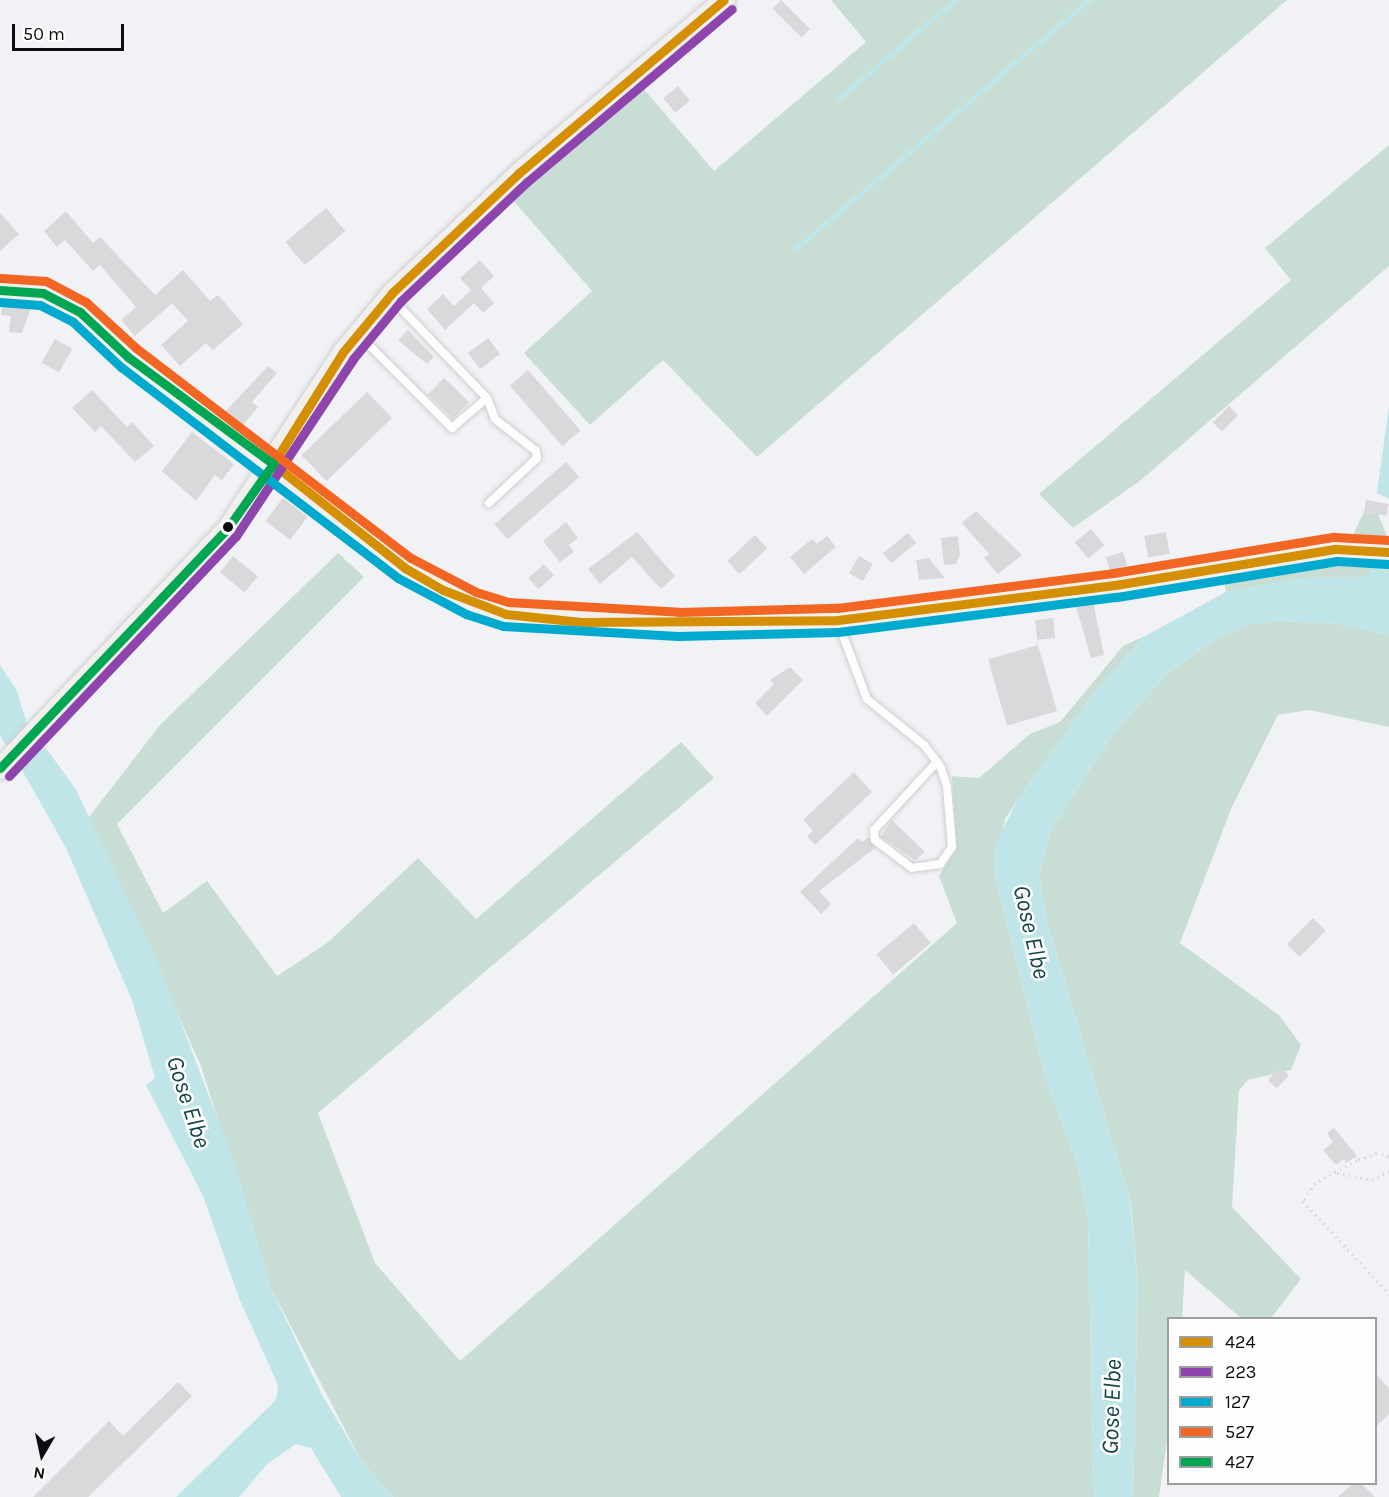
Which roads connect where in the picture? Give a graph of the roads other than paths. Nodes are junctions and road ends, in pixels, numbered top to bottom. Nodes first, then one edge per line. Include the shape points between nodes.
1 (723, 0) edge
2 (0, 290) edge
3 (389, 296) junction
4 (358, 334) junction
5 (487, 398) junction
6 (273, 464) junction
7 (489, 503) dead end
8 (1389, 552) edge
9 (838, 620) junction
10 (937, 762) junction
11 (6, 763) edge

1 - 3 street via 519,173
2 - 6 street via 43,293 80,312 128,357
3 - 4 street
3 - 5 lane
4 - 5 lane via 452,428
4 - 6 street
5 - 7 lane via 495,419 528,442 537,458
6 - 9 street via 405,568 471,603 506,614 679,624
6 - 11 street via 227,529
8 - 9 street via 1328,550 1115,585
9 - 10 lane via 842,644 867,699 913,735
10 - 10 lane via 947,787 952,847 940,864 912,868 875,840 874,830

